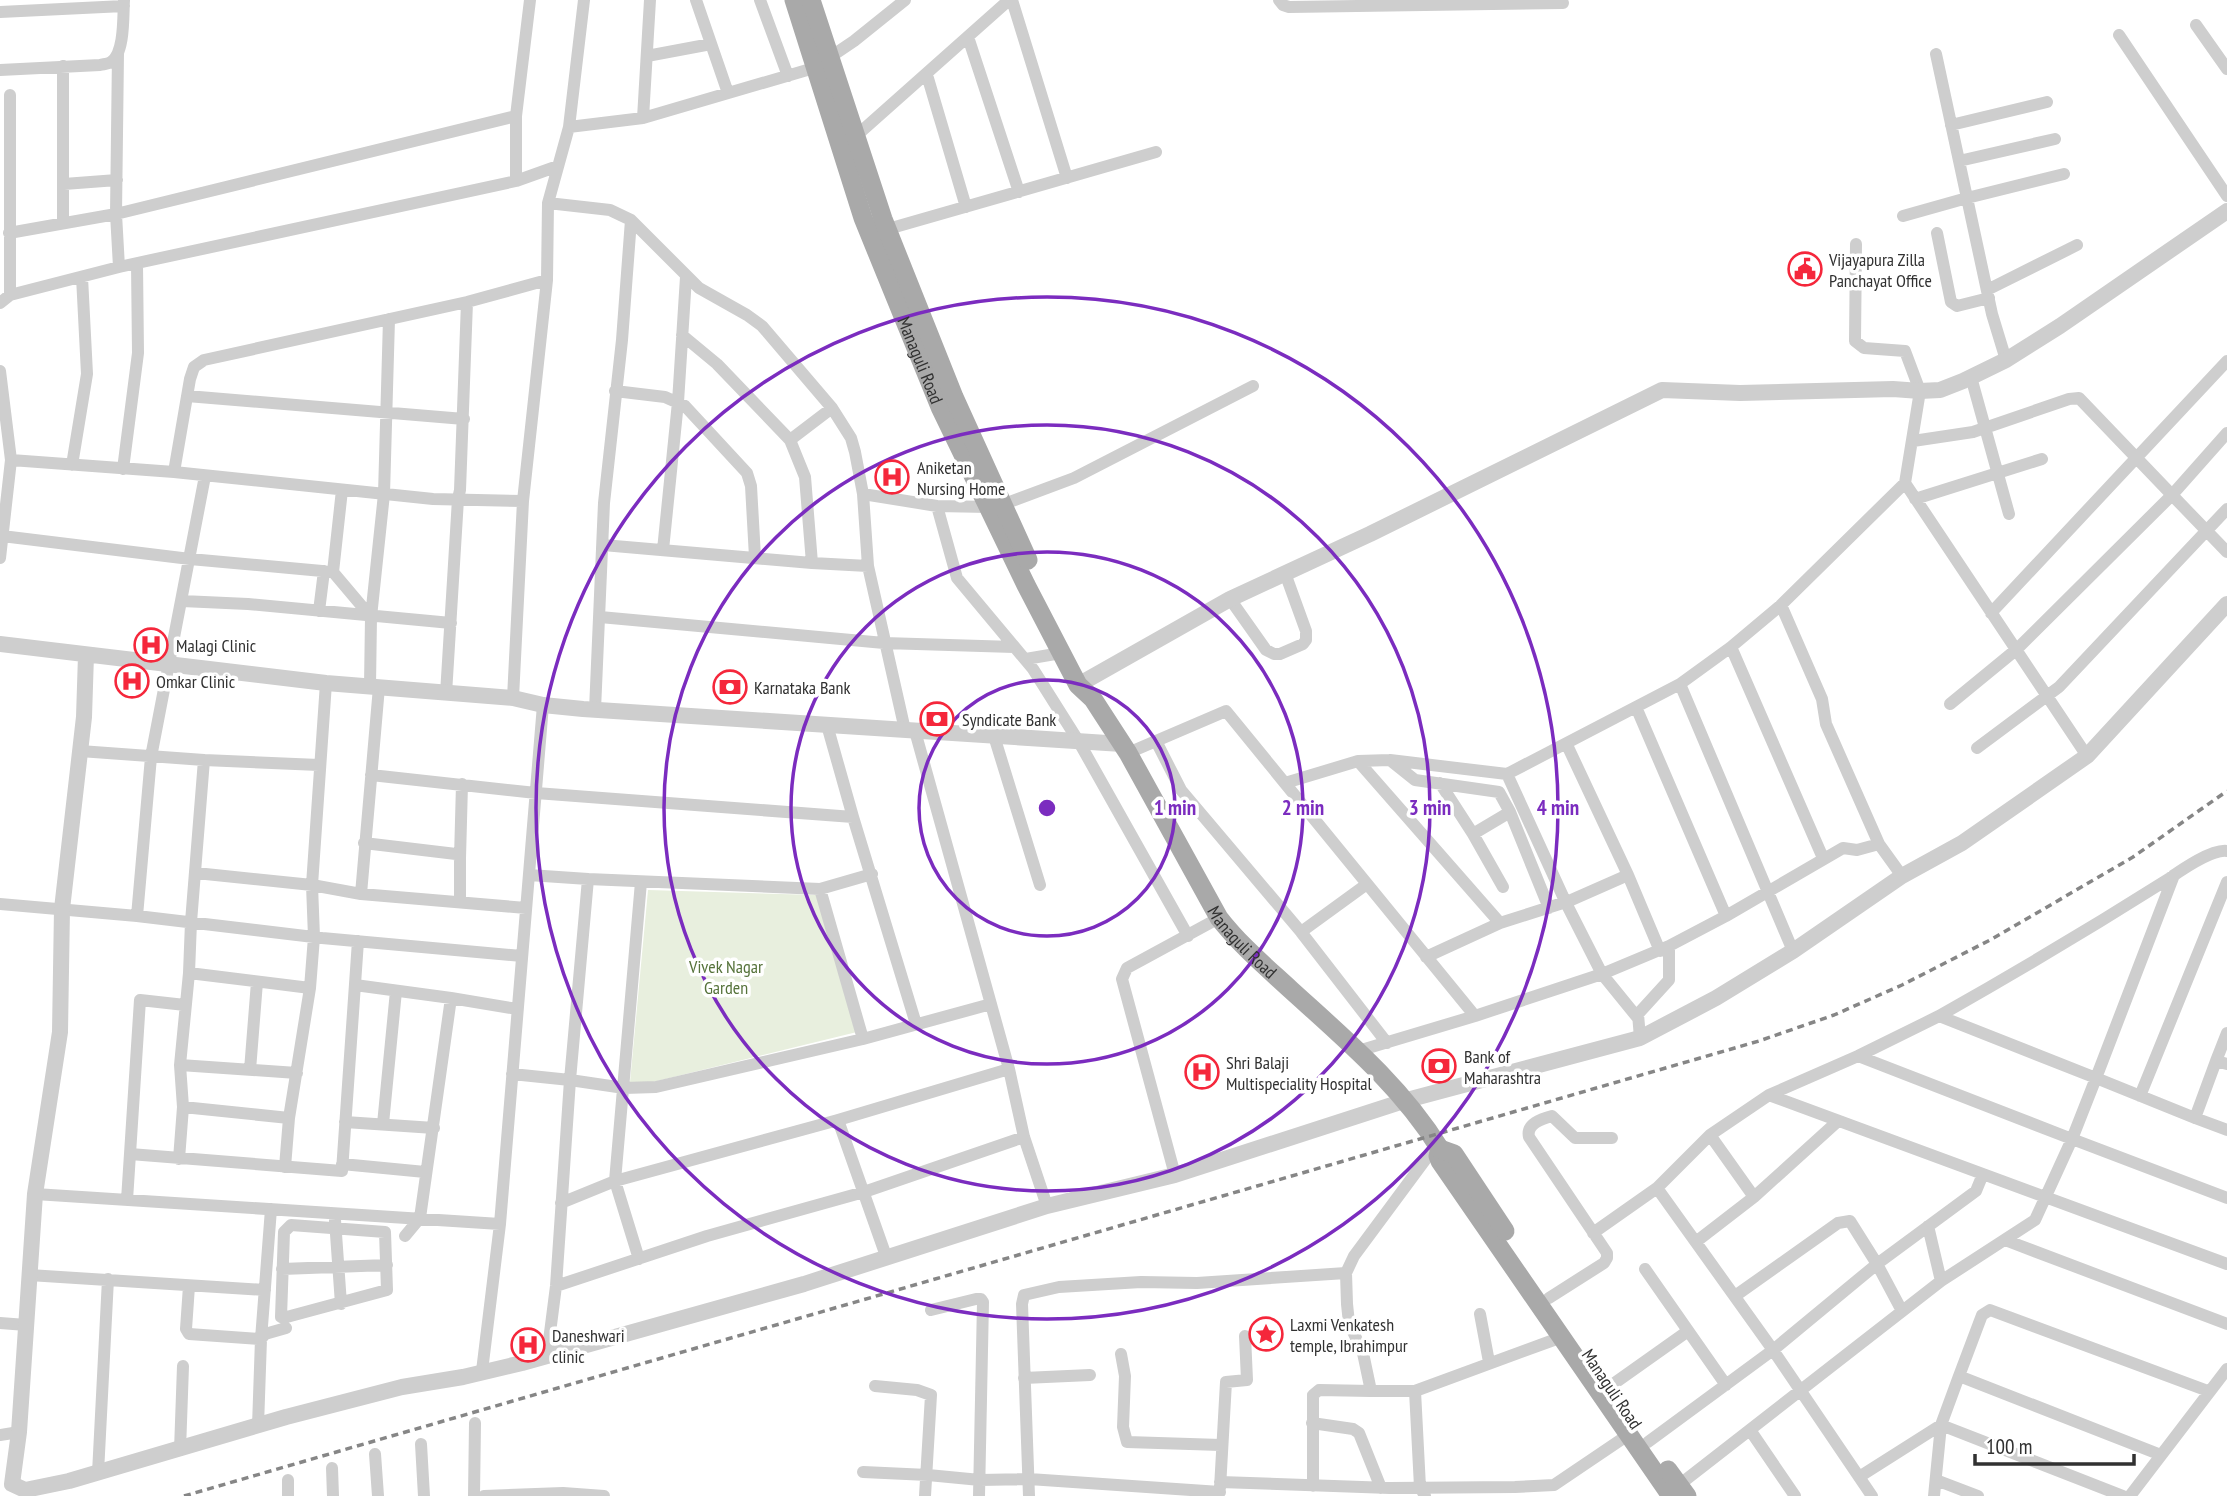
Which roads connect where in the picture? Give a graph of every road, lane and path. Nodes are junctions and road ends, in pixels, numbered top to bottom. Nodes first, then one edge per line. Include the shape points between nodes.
1 (530, 0) edge
2 (584, 0) edge
3 (650, 0) edge
4 (696, 0) edge
5 (760, 0) edge
6 (794, 0) edge
7 (811, 0) edge
8 (905, 0) edge
9 (1011, 0) edge
10 (1279, 0) edge
11 (124, 3) edge
12 (1418, 3) edge
13 (1563, 4) dead end
14 (59, 5) edge
15 (0, 12) edge
16 (2196, 25) dead end
17 (2119, 35) dead end
18 (968, 37) junction
19 (711, 44) junction
20 (118, 53) junction
21 (1936, 54) dead end
22 (647, 56) junction
23 (831, 57) junction
24 (63, 66) junction
25 (814, 68) junction
26 (2227, 69) edge
27 (0, 70) edge
28 (927, 75) junction
29 (788, 76) junction
30 (727, 93) junction
31 (10, 95) dead end
32 (2047, 102) dead end
33 (516, 117) junction
34 (643, 118) junction
35 (1951, 125) junction
36 (569, 127) junction
37 (856, 136) junction
38 (2055, 139) dead end
39 (1156, 152) dead end
40 (1959, 161) junction
41 (558, 166) junction
42 (2064, 174) dead end
43 (1067, 178) junction
44 (117, 180) junction
45 (516, 181) junction
46 (64, 184) junction
47 (1019, 192) junction
48 (2227, 196) edge
49 (1967, 198) junction
50 (548, 204) junction
51 (966, 207) junction
52 (2227, 211) edge
53 (116, 214) junction
54 (1903, 216) dead end
55 (631, 220) junction
56 (63, 223) junction
57 (888, 229) junction
58 (9, 233) junction
59 (1937, 233) dead end
60 (1856, 244) dead end
61 (2077, 245) dead end
62 (136, 264) junction
63 (119, 267) junction
64 (82, 277) junction
65 (686, 277) junction
66 (547, 280) junction
67 (1988, 294) junction
68 (5, 299) edge
69 (467, 302) junction
70 (389, 319) junction
71 (682, 335) junction
72 (2006, 360) junction
73 (2227, 361) edge
74 (0, 371) edge
75 (1970, 377) junction
76 (1253, 387) dead end
77 (615, 391) junction
78 (1920, 391) junction
79 (187, 396) junction
80 (678, 402) junction
81 (832, 408) junction
82 (387, 414) junction
83 (464, 419) junction
84 (1984, 429) junction
85 (2227, 433) edge
86 (790, 440) junction
87 (1913, 441) junction
88 (2042, 459) dead end
89 (2136, 459) junction
90 (10, 460) junction
91 (72, 465) junction
92 (123, 469) junction
93 (174, 472) junction
94 (1997, 473) junction
95 (205, 476) junction
96 (1905, 483) junction
97 (342, 490) junction
98 (384, 494) junction
99 (863, 494) junction
100 (2172, 495) junction
101 (458, 499) junction
102 (1915, 499) junction
103 (523, 501) junction
104 (937, 506) junction
105 (996, 506) junction
106 (2227, 509) edge
107 (2009, 514) dead end
108 (2207, 533) junction
109 (2, 536) junction
110 (603, 545) junction
111 (663, 550) junction
112 (2227, 552) edge
113 (755, 557) junction
114 (0, 558) edge
115 (190, 559) junction
116 (812, 563) junction
117 (868, 566) junction
118 (329, 571) junction
119 (1285, 573) junction
120 (1230, 598) junction
121 (182, 601) junction
122 (2227, 604) edge
123 (1781, 605) junction
124 (319, 611) junction
125 (1991, 613) junction
126 (371, 617) junction
127 (600, 617) junction
128 (451, 622) junction
129 (884, 643) junction
130 (0, 644) edge
131 (1014, 647) junction
132 (1731, 647) junction
133 (2017, 649) junction
134 (1060, 653) junction
135 (86, 655) junction
136 (1026, 659) junction
137 (170, 663) junction
138 (326, 683) junction
139 (1680, 684) junction
140 (374, 687) junction
141 (1086, 688) junction
142 (446, 694) junction
143 (2048, 696) junction
144 (513, 698) junction
145 (1950, 704) dead end
146 (543, 705) junction
147 (1636, 707) junction
148 (595, 710) junction
149 (827, 725) junction
150 (910, 730) junction
151 (994, 736) junction
152 (1156, 741) junction
153 (1079, 742) junction
154 (1567, 745) junction
155 (1977, 748) dead end
156 (1125, 749) junction
157 (80, 751) junction
158 (2087, 756) junction
159 (151, 757) junction
160 (1390, 760) junction
161 (204, 761) junction
162 (1358, 761) junction
163 (319, 765) junction
164 (1507, 774) junction
165 (371, 775) junction
166 (1285, 783) junction
167 (1440, 783) junction
168 (461, 784) junction
169 (536, 793) junction
170 (1510, 812) junction
171 (853, 817) junction
172 (1473, 834) junction
173 (364, 843) junction
174 (1879, 844) junction
175 (2227, 851) edge
176 (460, 858) junction
177 (1823, 858) junction
178 (196, 873) junction
179 (872, 874) junction
180 (529, 875) junction
181 (1628, 875) junction
182 (2174, 875) junction
183 (1902, 876) junction
184 (588, 880) junction
185 (2227, 882) edge
186 (641, 883) junction
187 (1367, 884) junction
188 (312, 885) junction
189 (1040, 885) dead end
190 (1503, 887) dead end
191 (820, 889) junction
192 (1768, 891) junction
193 (361, 894) junction
194 (460, 902) junction
195 (1566, 903) junction
196 (0, 904) edge
197 (526, 908) junction
198 (1549, 908) junction
199 (62, 909) junction
200 (137, 916) junction
201 (1726, 916) junction
202 (1219, 918) junction
203 (191, 922) junction
204 (1500, 923) junction
205 (1301, 932) junction
206 (1188, 936) junction
207 (314, 937) junction
208 (358, 941) junction
209 (1664, 948) junction
210 (1793, 951) junction
211 (522, 956) junction
212 (1426, 957) junction
213 (189, 973) junction
214 (1602, 974) junction
215 (257, 982) junction
216 (355, 985) junction
217 (310, 988) junction
218 (396, 991) junction
219 (451, 998) junction
220 (991, 1004) junction
221 (185, 1005) junction
222 (517, 1009) junction
223 (1475, 1016) junction
224 (1939, 1016) junction
225 (1637, 1017) junction
226 (916, 1024) junction
227 (2227, 1033) edge
228 (1640, 1038) junction
229 (863, 1039) junction
230 (1387, 1043) junction
231 (1358, 1051) junction
232 (1858, 1056) junction
233 (2222, 1063) edge
234 (180, 1065) junction
235 (1009, 1069) junction
236 (250, 1070) junction
237 (298, 1073) junction
238 (512, 1074) junction
239 (2096, 1077) junction
240 (570, 1080) junction
241 (624, 1088) junction
242 (1769, 1095) junction
243 (2140, 1096) junction
244 (1407, 1100) junction
245 (183, 1107) junction
246 (289, 1118) junction
247 (2195, 1118) junction
248 (838, 1120) junction
249 (1838, 1121) junction
250 (345, 1122) junction
251 (383, 1124) junction
252 (434, 1128) junction
253 (2227, 1130) edge
254 (1710, 1135) junction
255 (1024, 1137) junction
256 (1612, 1138) dead end
257 (2072, 1139) junction
258 (1439, 1146) junction
259 (130, 1154) junction
260 (180, 1159) junction
261 (342, 1164) junction
262 (285, 1167) junction
263 (425, 1172) junction
264 (1983, 1174) junction
265 (1175, 1175) junction
266 (615, 1181) junction
267 (1657, 1188) junction
268 (864, 1192) junction
269 (34, 1194) junction
270 (1754, 1196) junction
271 (2047, 1198) junction
272 (2227, 1198) edge
273 (127, 1200) junction
274 (561, 1203) junction
275 (1047, 1206) junction
276 (271, 1209) junction
277 (334, 1213) junction
278 (420, 1218) junction
279 (500, 1224) junction
280 (1928, 1226) junction
281 (335, 1228) junction
282 (1593, 1233) junction
283 (405, 1236) dead end
284 (2005, 1240) junction
285 (1697, 1241) junction
286 (886, 1256) junction
287 (639, 1259) junction
288 (1877, 1264) junction
289 (2227, 1264) edge
290 (387, 1265) junction
291 (338, 1268) junction
292 (282, 1269) junction
293 (1645, 1269) dead end
294 (1346, 1273) junction
295 (29, 1275) junction
296 (108, 1279) junction
297 (1941, 1281) junction
298 (189, 1286) junction
299 (555, 1286) junction
300 (265, 1290) junction
301 (1735, 1296) junction
302 (1549, 1298) junction
303 (341, 1304) junction
304 (931, 1310) dead end
305 (1902, 1311) junction
306 (1480, 1314) dead end
307 (0, 1323) edge
308 (2227, 1324) edge
309 (26, 1325) junction
310 (286, 1328) dead end
311 (1688, 1331) junction
312 (1245, 1336) dead end
313 (1562, 1337) junction
314 (261, 1339) junction
315 (1773, 1350) junction
316 (1122, 1354) dead end
317 (547, 1356) junction
318 (1489, 1362) junction
319 (183, 1366) dead end
320 (2227, 1369) edge
321 (482, 1371) junction
322 (1090, 1376) dead end
323 (1959, 1376) junction
324 (1024, 1378) junction
325 (1726, 1384) junction
326 (874, 1386) dead end
327 (1609, 1387) junction
328 (1371, 1391) junction
329 (1415, 1391) junction
330 (1800, 1391) junction
331 (2208, 1391) junction
332 (475, 1423) dead end
333 (1312, 1423) junction
334 (1941, 1425) junction
335 (258, 1426) junction
336 (1750, 1430) junction
337 (19, 1432) junction
338 (1628, 1434) junction
339 (0, 1435) edge
340 (1648, 1442) junction
341 (421, 1444) dead end
342 (1221, 1445) junction
343 (180, 1450) junction
344 (375, 1454) dead end
345 (2161, 1455) junction
346 (332, 1468) dead end
347 (863, 1472) dead end
348 (98, 1473) junction
349 (928, 1475) junction
350 (1859, 1477) junction
351 (1029, 1479) junction
352 (288, 1480) dead end
353 (980, 1480) junction
354 (1936, 1480) junction
355 (6, 1484) edge
356 (1312, 1486) junction
357 (1220, 1490) edge
358 (1558, 1490) edge
359 (1386, 1491) edge
360 (1422, 1492) edge
361 (1679, 1492) edge
362 (288, 1496) edge
363 (334, 1496) edge
364 (378, 1496) edge
365 (424, 1496) edge
366 (474, 1496) edge
367 (484, 1496) edge
368 (604, 1496) edge
369 (925, 1496) edge
370 (979, 1496) edge
371 (1029, 1496) edge
372 (1795, 1496) edge
373 (1872, 1496) edge
374 (1934, 1496) edge
375 (1978, 1496) edge
376 (2123, 1496) edge
377 (2130, 1496) edge

1 - 33 street
2 - 36 street
3 - 22 street
4 - 19 street
5 - 29 street
6 - 25 main road, Managuli Road
7 - 23 main road, Managuli Road
8 - 23 street
9 - 18 street
9 - 43 street
10 - 12 street via 1289,7
11 - 14 street
11 - 20 street
12 - 13 street
14 - 15 street
16 - 26 street
17 - 48 street
18 - 28 street
18 - 47 street
19 - 22 street
19 - 30 street
20 - 24 street via 100,65
20 - 44 street
21 - 35 street
22 - 34 street
23 - 25 street
23 - 37 main road, Managuli Road
24 - 27 street
24 - 46 street
25 - 29 street
25 - 105 main road, Managuli Road via 870,238 940,407
28 - 37 street
28 - 51 street
29 - 30 street
30 - 34 street
31 - 58 street
32 - 35 street
33 - 45 street
33 - 53 street
34 - 36 street
35 - 40 street
36 - 41 street
37 - 57 main road, Managuli Road
38 - 40 street
39 - 43 street
40 - 49 street
41 - 45 street
41 - 50 street
42 - 49 street
43 - 47 street
44 - 46 street
44 - 53 street
45 - 62 street
46 - 56 street
47 - 51 street
49 - 54 street
49 - 67 street
50 - 55 street via 610,210
50 - 66 street
51 - 57 street
52 - 72 street
53 - 56 street
53 - 63 street
55 - 65 street
55 - 77 street
56 - 58 street
57 - 105 main road, Managuli Road
58 - 68 street
59 - 67 street via 1951,302 1957,306
60 - 78 street via 1855,341 1864,348 1905,351
61 - 67 street
62 - 63 street
62 - 92 street via 138,353
63 - 64 street
64 - 68 street
64 - 91 street via 87,374
65 - 71 street
65 - 81 street via 762,326
66 - 69 street
66 - 103 street
67 - 72 street
69 - 70 street
69 - 83 street
70 - 79 street via 204,360 194,367
70 - 82 street
71 - 80 street
71 - 86 street via 717,364
72 - 75 street
73 - 89 street
74 - 90 street
75 - 78 street via 1940,390
75 - 84 street
76 - 105 street via 1074,478
77 - 80 street
77 - 110 street
78 - 87 street
78 - 119 street via 1662,390
79 - 82 street
79 - 93 street
80 - 111 street
80 - 113 street via 747,473
81 - 86 street
81 - 99 street via 850,438
82 - 83 street
82 - 98 street
83 - 101 street
84 - 87 street
84 - 89 street via 2079,398
84 - 94 street
85 - 100 street
86 - 116 street via 805,477
87 - 96 street
88 - 94 street
89 - 100 street
89 - 125 street
90 - 91 street
90 - 109 street
91 - 92 street
92 - 93 street
93 - 95 street
94 - 102 street
94 - 107 street
95 - 97 street
95 - 115 street
96 - 102 street
96 - 123 street
97 - 98 street
97 - 118 street
98 - 101 street
98 - 126 street
99 - 104 street
99 - 117 street
100 - 108 street
100 - 133 street
101 - 103 street
101 - 128 street
102 - 125 street
103 - 144 street
104 - 105 street
104 - 131 street via 957,578
105 - 134 main road, Managuli Road
105 - 141 main road, Managuli Road via 1037,580
106 - 108 street
108 - 112 street
108 - 143 street
109 - 114 street
109 - 115 street
110 - 111 street
110 - 127 street
111 - 113 street
113 - 116 street
115 - 118 street
115 - 121 street
116 - 117 street
117 - 129 street
118 - 124 street
118 - 126 street
119 - 120 street
119 - 120 street via 1306,631 1303,644 1280,653 1266,650
120 - 141 street
121 - 124 street
121 - 137 street
122 - 158 street
123 - 132 street
123 - 174 street via 1822,699 1826,724
124 - 126 street
125 - 133 street
126 - 128 street
126 - 140 street
127 - 129 street
127 - 148 street
128 - 142 street
129 - 131 street
129 - 150 street
130 - 135 street
131 - 136 street
132 - 139 street
132 - 177 street
133 - 143 street
133 - 145 street
134 - 136 street
134 - 141 main road, Managuli Road
135 - 137 street
135 - 157 street
136 - 153 street
137 - 138 street
137 - 159 street
138 - 140 street
138 - 163 street
139 - 147 street
139 - 192 street
140 - 142 street
140 - 165 street
141 - 156 main road, Managuli Road
142 - 144 street
143 - 155 street
143 - 158 street
144 - 146 street
146 - 148 street
146 - 169 street
147 - 154 street
147 - 201 street
148 - 149 street
149 - 150 street
149 - 171 street
150 - 151 street
150 - 220 street
151 - 153 street
151 - 189 street
152 - 156 street
152 - 166 street via 1226,711
152 - 205 street via 1181,790
153 - 156 street
153 - 206 street
154 - 164 street
154 - 181 street
156 - 202 main road, Managuli Road
157 - 159 street
157 - 199 street
158 - 183 street via 1962,844
159 - 161 street
159 - 200 street
160 - 162 street
160 - 164 street
160 - 167 street via 1415,780
161 - 163 street
161 - 178 street
162 - 166 street
162 - 204 street
163 - 188 street
164 - 195 street
165 - 168 street
165 - 173 street
166 - 187 street
167 - 170 street via 1496,791
167 - 172 street
168 - 169 street
168 - 176 street
169 - 171 street
169 - 180 street
170 - 172 street
170 - 198 street
171 - 179 street
172 - 190 street
173 - 176 street via 452,853
173 - 193 street
174 - 177 street via 1857,850 1843,848
174 - 183 street
175 - 182 street via 2217,851
176 - 194 street
177 - 192 street
178 - 188 street
178 - 203 street
179 - 191 street
179 - 226 street
180 - 184 street
180 - 197 street
181 - 195 street
181 - 209 street
182 - 224 street
182 - 239 street
183 - 210 street
184 - 186 street
184 - 240 street
185 - 243 street
186 - 191 street
186 - 241 street
187 - 205 street
187 - 212 street
188 - 193 street
188 - 207 street
191 - 229 street
192 - 201 street
192 - 210 street
193 - 194 street
194 - 197 street
195 - 198 street
195 - 214 street
196 - 199 street
197 - 211 street
198 - 204 street
199 - 200 street
199 - 269 street via 60,1032
200 - 203 street
201 - 209 street
202 - 206 street
202 - 231 main road, Managuli Road via 1236,940
203 - 207 street
203 - 213 street
204 - 212 street
205 - 230 street
206 - 265 street via 1127,968 1122,979
207 - 208 street
207 - 217 street
208 - 211 street
208 - 216 street
209 - 214 street
209 - 225 street via 1669,981
210 - 228 street
211 - 222 street
212 - 223 street
213 - 215 street
213 - 221 street
214 - 223 street
214 - 225 street
215 - 217 street
215 - 236 street
216 - 218 street
216 - 250 street
217 - 237 street
218 - 219 street
218 - 251 street
219 - 222 street
219 - 252 street
220 - 226 street
220 - 235 street
221 - 234 street
221 - 259 street via 141,1000
222 - 238 street
223 - 230 street
224 - 232 street
224 - 239 street
225 - 228 street
226 - 229 street
227 - 233 street
228 - 244 street
229 - 241 street via 656,1087
230 - 231 street
231 - 244 main road, Managuli Road
232 - 242 street
232 - 257 street
233 - 247 street
234 - 236 street
234 - 245 street
235 - 248 street
235 - 255 street
236 - 237 street
237 - 246 street
238 - 240 street
238 - 279 street
239 - 243 street
239 - 257 street
240 - 241 street
240 - 274 street
241 - 266 street
242 - 249 street
242 - 254 street
243 - 247 street
244 - 258 main road, Managuli Road
244 - 265 street
245 - 246 street
245 - 260 street
246 - 262 street
247 - 253 street
248 - 266 street
248 - 268 street
249 - 264 street
249 - 270 street
250 - 251 street
250 - 261 street
251 - 252 street
252 - 263 street
254 - 267 street
254 - 270 street
255 - 268 street
255 - 275 street
256 - 282 street via 1575,1138 1552,1116 1528,1131
257 - 271 street
257 - 272 street
258 - 294 street via 1354,1256
258 - 302 main road, Managuli Road via 1454,1154
258 - 313 main road, Managuli Road via 1440,1161
259 - 260 street
259 - 273 street
260 - 262 street
261 - 262 street via 342,1171
261 - 263 street
263 - 278 street
264 - 271 street
264 - 280 street via 1976,1191
265 - 275 street
266 - 274 street
266 - 287 street
267 - 282 street
267 - 285 street
268 - 286 street
268 - 287 street
269 - 273 street
269 - 295 street
270 - 285 street
271 - 284 street via 2035,1220
271 - 289 street
273 - 276 street
274 - 299 street
275 - 286 street
276 - 277 street
276 - 300 street
277 - 278 street
277 - 281 street
278 - 279 street
278 - 283 street
279 - 321 street
280 - 288 street
280 - 297 street
281 - 290 street via 385,1232
281 - 291 street
281 - 292 street via 287,1227
282 - 302 street via 1607,1258
284 - 297 street
284 - 308 street
285 - 301 street
286 - 317 street via 804,1284
287 - 299 street
288 - 301 street via 1850,1221 1843,1220
288 - 305 street
288 - 315 street
290 - 291 street
290 - 303 street via 384,1293
291 - 292 street
291 - 303 street
292 - 303 street via 279,1312 283,1318
293 - 311 street
294 - 324 street via 1059,1287 1027,1293 1021,1304
294 - 328 street via 1349,1323 1363,1353
295 - 296 street
295 - 309 street
296 - 298 street
296 - 348 street
297 - 305 street
298 - 300 street
298 - 314 street via 189,1335
299 - 317 street
300 - 314 street
301 - 315 street
302 - 327 main road, Managuli Road
304 - 353 street via 976,1299 983,1302
305 - 330 street
306 - 318 street
307 - 309 street
309 - 337 street
310 - 314 street
311 - 325 street
311 - 327 street
312 - 342 street via 1247,1380 1226,1382
313 - 318 street
313 - 338 main road, Managuli Road
314 - 335 street
315 - 325 street
315 - 330 street
316 - 342 street via 1127,1442
317 - 321 street
318 - 329 street
319 - 343 street
320 - 331 street
321 - 335 street via 402,1387
322 - 324 street
323 - 331 street via 1982,1315 1990,1310
323 - 334 street
323 - 345 street
324 - 351 street
325 - 340 street
326 - 349 street via 931,1395
327 - 340 main road, Managuli Road
328 - 329 street
328 - 333 street via 1319,1390 1312,1398
329 - 360 street
330 - 336 street
330 - 350 street
331 - 345 street
332 - 366 street
333 - 356 street
333 - 359 street via 1359,1433
334 - 350 street
334 - 354 street
334 - 376 street
335 - 343 street
336 - 361 street
336 - 372 street
337 - 339 street
337 - 355 street
338 - 358 street
338 - 361 main road, Managuli Road
340 - 361 main road, Managuli Road
341 - 365 street
342 - 357 street
343 - 348 street
344 - 364 street
345 - 377 street
346 - 363 street
347 - 349 street
348 - 355 street via 25,1490
349 - 353 street
349 - 369 street
350 - 373 street
351 - 353 street
351 - 357 street
351 - 371 street
352 - 362 street
353 - 370 street
354 - 374 street
354 - 375 street
356 - 357 street
356 - 359 street
358 - 360 street
359 - 360 street
367 - 368 street

